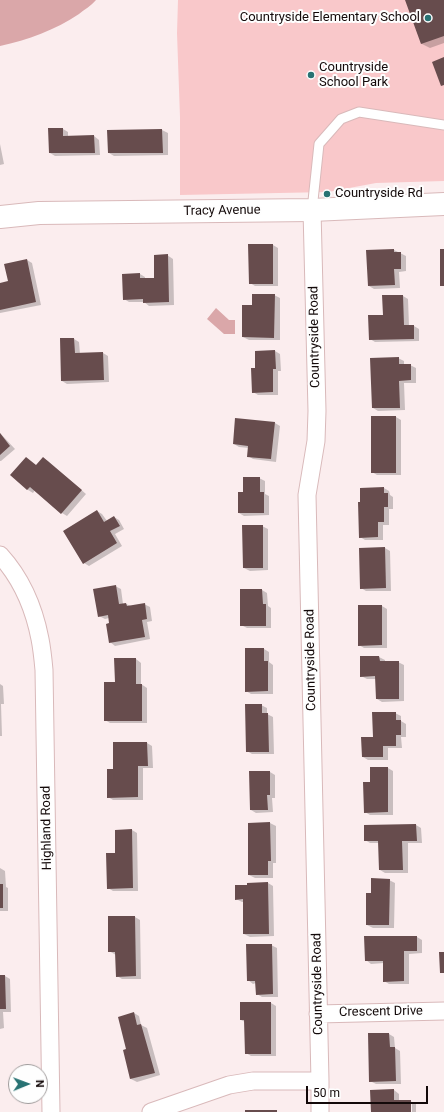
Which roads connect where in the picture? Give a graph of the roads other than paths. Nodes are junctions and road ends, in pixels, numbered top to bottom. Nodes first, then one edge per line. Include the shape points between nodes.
1 (444, 125) edge
2 (444, 204) edge
3 (312, 210) junction
4 (0, 217) edge
5 (0, 555) edge
6 (444, 1011) edge
7 (318, 1014) junction
8 (320, 1080) junction
9 (51, 1112) edge
10 (151, 1112) edge
11 (320, 1112) edge

1 - 3 lane via 358,112 341,119 319,144
2 - 3 street, Tracy Avenue
3 - 4 street, Tracy Avenue via 39,213
3 - 7 street, Countryside Road via 317,412 316,441 307,495
5 - 9 street, Highland Road via 20,582 33,609 44,670
6 - 7 street, Crescent Drive
7 - 8 street, Countryside Road
8 - 10 street via 253,1081 229,1085
8 - 11 street, Countryside Road

